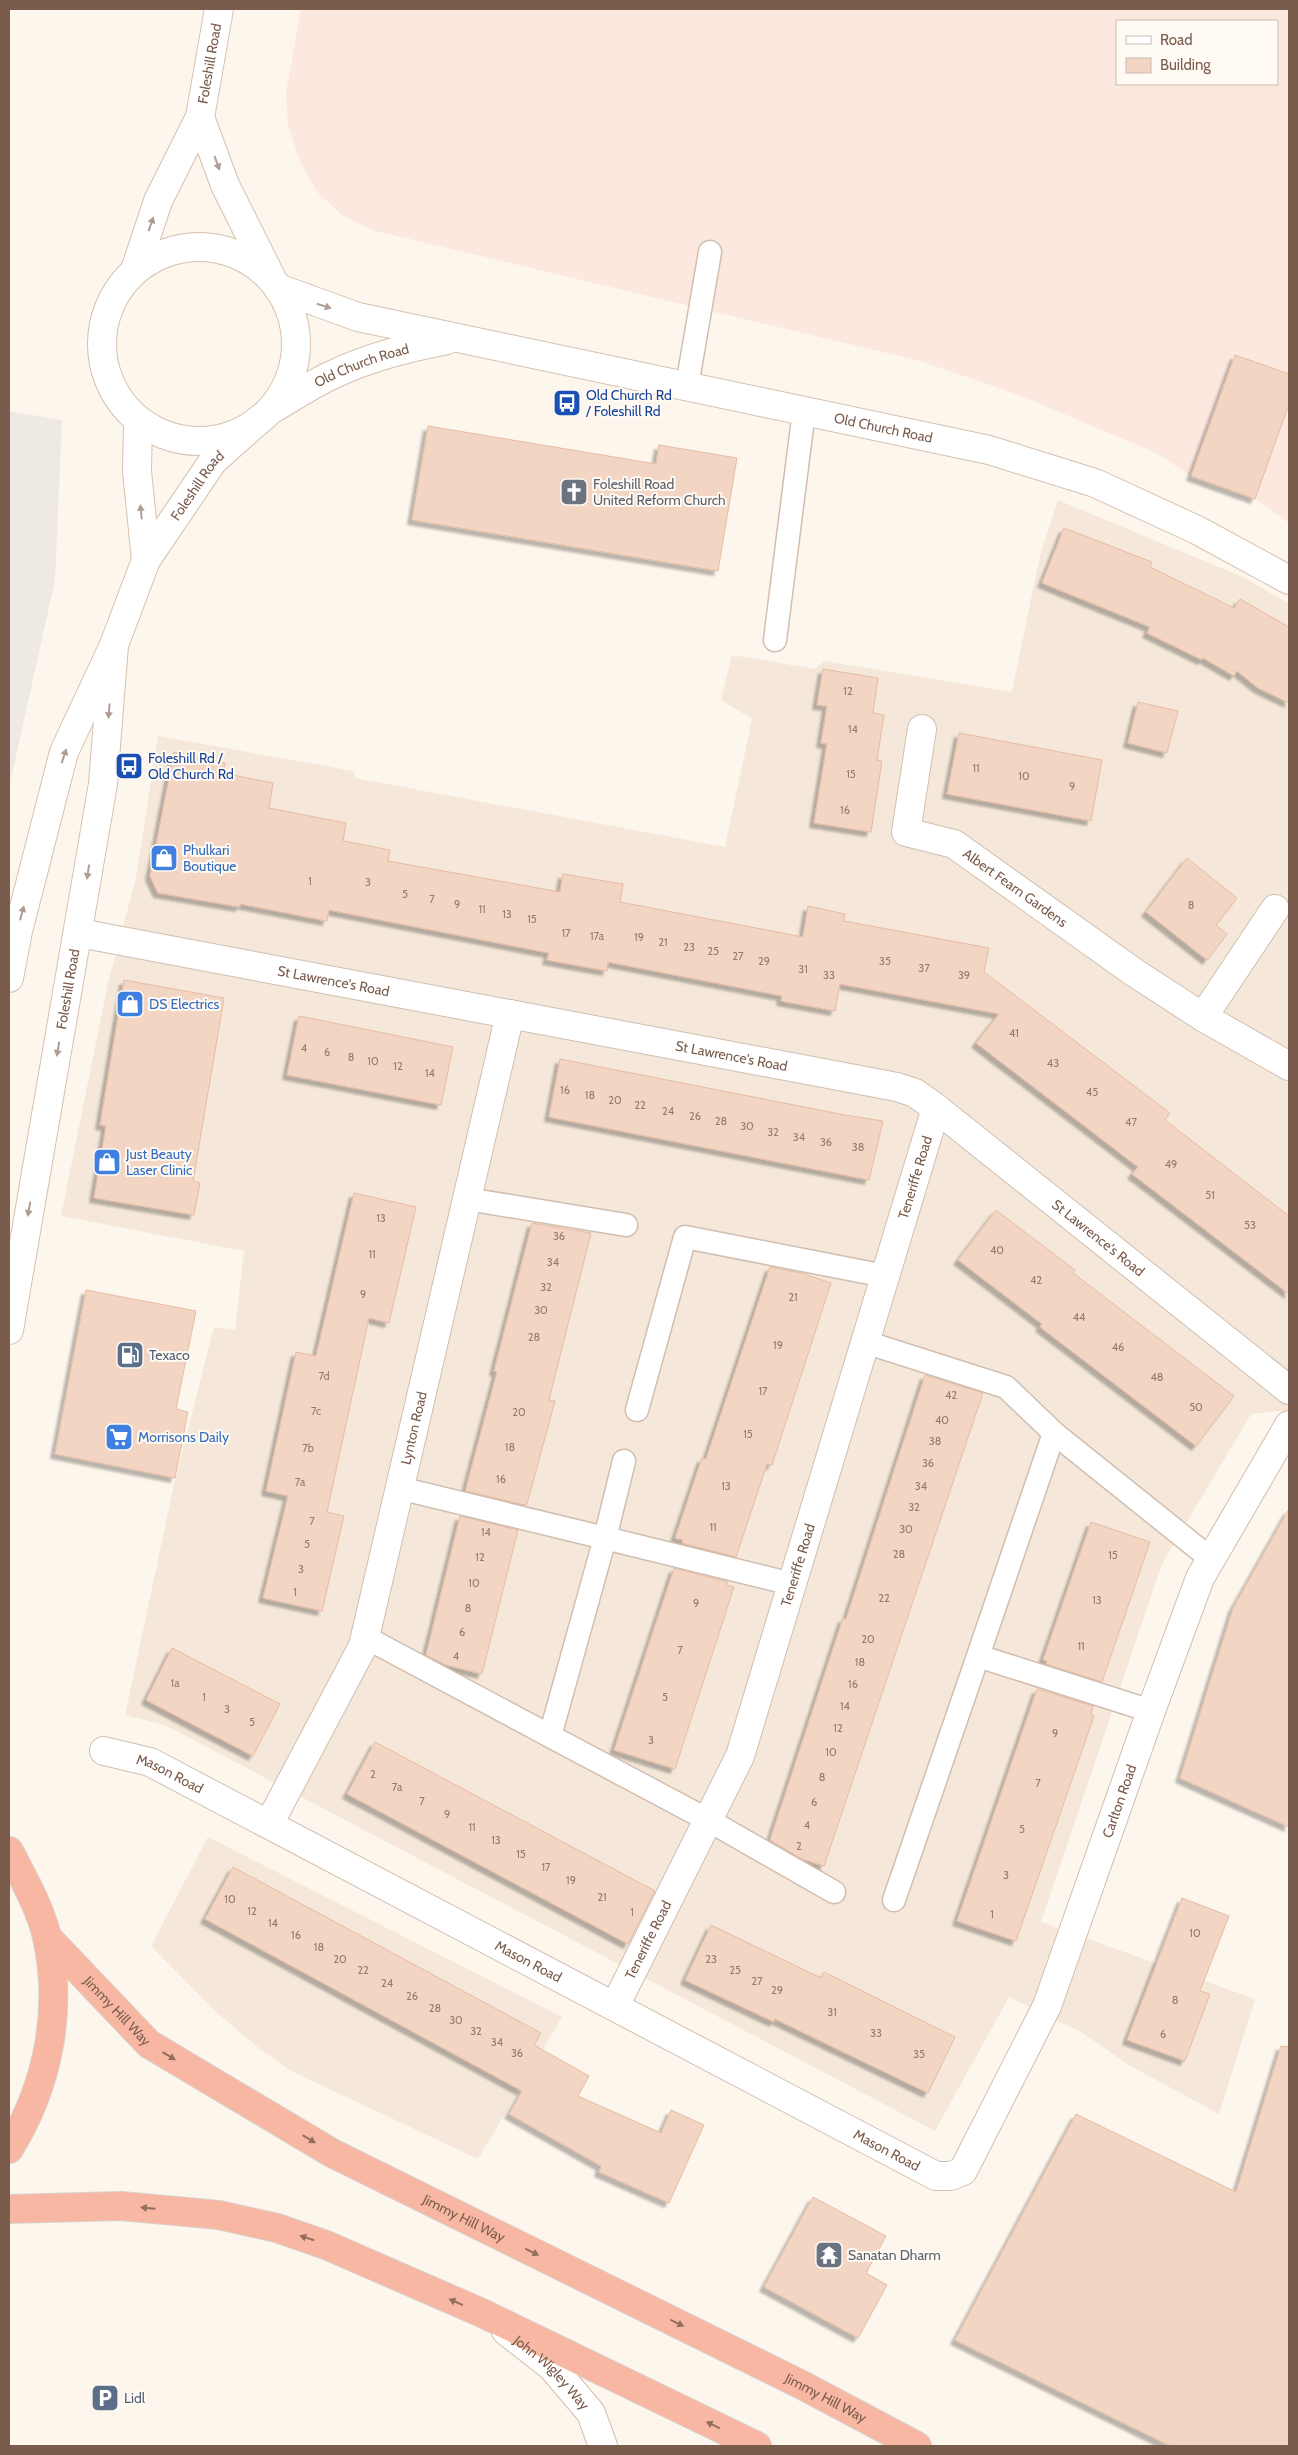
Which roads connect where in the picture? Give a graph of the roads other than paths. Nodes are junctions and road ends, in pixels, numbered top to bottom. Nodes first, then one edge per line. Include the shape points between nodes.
1 (219, 9) edge
2 (200, 117) junction
3 (710, 252) dead end
4 (135, 270) junction
5 (276, 285) junction
6 (458, 338) junction
7 (687, 386) junction
8 (804, 411) junction
9 (265, 415) junction
10 (138, 422) junction
11 (146, 560) junction
12 (1289, 580) edge
13 (776, 640) dead end
14 (114, 645) junction
15 (922, 728) dead end
16 (1275, 909) dead end
17 (79, 933) junction
18 (9, 978) edge
19 (510, 1014) junction
20 (1203, 1017) junction
21 (1289, 1066) edge
22 (936, 1108) junction
23 (467, 1199) junction
24 (626, 1225) dead end
25 (885, 1276) junction
26 (9, 1330) edge
27 (865, 1342) junction
28 (1289, 1390) edge
29 (637, 1410) dead end
30 (1289, 1425) edge
31 (1054, 1433) junction
32 (624, 1461) dead end
33 (399, 1488) junction
34 (605, 1538) junction
35 (1211, 1559) junction
36 (792, 1584) junction
37 (365, 1636) junction
38 (978, 1656) junction
39 (1150, 1711) junction
40 (550, 1736) junction
41 (104, 1751) dead end
42 (708, 1820) junction
43 (269, 1824) junction
44 (9, 1851) edge
45 (834, 1892) dead end
46 (894, 1900) dead end
47 (47, 1937) junction
48 (615, 2006) junction
49 (9, 2149) edge
50 (951, 2176) joint
51 (9, 2209) edge
52 (482, 2313) junction
53 (602, 2446) edge
54 (757, 2446) edge
55 (917, 2446) edge

1 - 2 street, Foleshill Road
4 -> 2 street, Foleshill Road via 158,201
2 -> 5 street, Foleshill Road via 225,185
3 - 7 lane
4 - 5 street via 160,255 188,247 228,251 258,267
4 - 10 street via 109,305 101,334 103,368 118,400
5 -> 6 street, Old Church Road via 358,317
5 - 9 street, Foleshill Road via 291,312 296,334 295,362 290,380
6 - 7 street, Old Church Road
6 - 9 street, Old Church Road via 404,348 366,360 331,375
7 - 8 street, Old Church Road
8 - 12 street, Old Church Road via 989,450 1095,483 1197,530
8 - 13 lane
9 - 10 street via 233,436 212,442 176,440
9 - 11 street, Foleshill Road via 214,461
11 -> 10 street, Foleshill Road via 137,471
11 - 14 street, Foleshill Road
14 -> 17 street, Foleshill Road via 102,784
18 -> 14 street, Foleshill Road via 64,752
15 - 20 street, Albert Fearn Gardens via 906,832 954,844
16 - 20 street
17 - 19 street, St Lawrence's Road
17 -> 26 street, Foleshill Road
19 - 22 street, St Lawrence's Road via 897,1087
19 - 23 street, Lynton Road
20 - 21 street, Albert Fearn Gardens
22 - 25 street, Teneriffe Road
22 - 28 street, St Lawrence's Road
23 - 24 lane
23 - 33 street, Lynton Road
25 - 27 street, Teneriffe Road
25 - 29 lane via 685,1237
27 - 31 lane via 1006,1387
27 - 36 street, Teneriffe Road
30 - 35 street, Carlton Road
31 - 35 lane
31 - 38 lane
32 - 34 lane
33 - 34 lane
33 - 37 street, Lynton Road
34 - 36 lane
34 - 40 lane
35 - 39 street, Carlton Road via 1200,1578
36 - 42 street, Teneriffe Road via 740,1756
37 - 40 lane
37 - 43 street, Lynton Road
38 - 39 lane
38 - 46 lane
39 - 50 street, Carlton Road via 1047,2006 963,2171
40 - 42 lane
41 - 43 street, Mason Road via 150,1762
42 - 45 lane
42 - 48 street, Teneriffe Road
43 - 48 street, Mason Road
44 - 47 highway via 33,1898
47 - 49 highway via 53,2010 50,2046 41,2082 25,2123
47 -> 55 highway, Jimmy Hill Way via 149,2044 332,2153 802,2385
48 - 50 street, Mason Road via 936,2176
52 -> 51 highway via 326,2245 277,2228 219,2215 120,2206
52 - 53 street, John Wigley Way via 552,2367 591,2414
54 -> 52 highway

